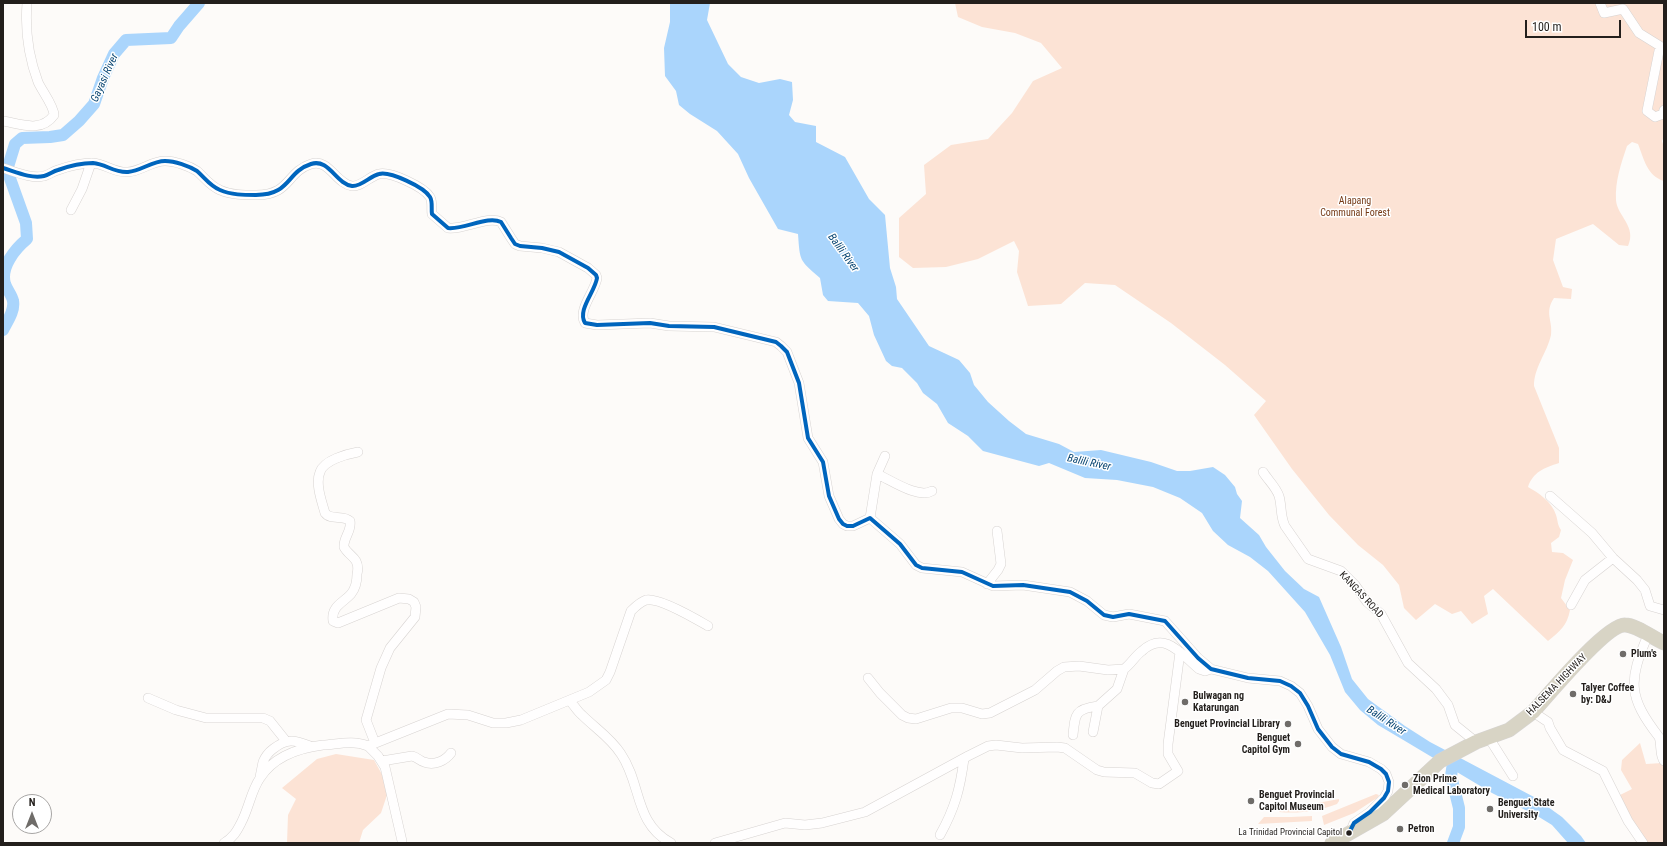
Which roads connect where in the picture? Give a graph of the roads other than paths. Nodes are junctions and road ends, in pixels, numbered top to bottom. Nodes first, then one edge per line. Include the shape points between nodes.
1 (27, 3) edge
2 (1600, 3) edge
3 (1664, 110) edge
4 (3, 121) edge
5 (91, 164) junction
6 (3, 168) edge
7 (71, 210) dead end
8 (358, 452) dead end
9 (885, 456) dead end
10 (1263, 472) dead end
11 (877, 474) junction
12 (932, 490) dead end
13 (1550, 496) dead end
14 (870, 518) junction
15 (997, 531) dead end
16 (1613, 558) junction
17 (986, 584) junction
18 (1571, 605) dead end
19 (1664, 610) edge
20 (708, 626) dead end
21 (1648, 635) junction
22 (1664, 643) edge
23 (1180, 652) junction
24 (1124, 669) junction
25 (1211, 669) junction
26 (868, 678) dead end
27 (148, 698) dead end
28 (570, 701) junction
29 (1098, 706) junction
30 (1533, 712) junction
31 (1093, 732) dead end
32 (1073, 735) dead end
33 (1482, 740) junction
34 (286, 741) junction
35 (372, 745) junction
36 (311, 747) junction
37 (451, 754) dead end
38 (964, 759) junction
39 (382, 761) junction
40 (1664, 761) edge
41 (1513, 776) dead end
42 (260, 777) junction
43 (1349, 833) junction
44 (940, 835) dead end
45 (402, 841) dead end
46 (224, 843) edge
47 (672, 843) edge
48 (715, 843) edge
49 (1332, 843) edge
50 (1643, 843) edge

1 - 4 street via 27,25 34,66 54,115 36,127
2 - 3 street via 1604,13 1623,9 1639,33 1660,46 1648,111 1655,117 1663,114
5 - 6 street via 71,166 45,176 24,175
5 - 7 street
5 - 14 street via 128,172 155,163 173,162 194,170 220,190 240,195 272,194 279,191 297,172 313,163 325,166 351,186 378,174 390,174 414,184 428,194 432,214 448,228 463,228 498,220 515,244 553,250 593,271 597,278 583,313 582,319 585,323 650,323 714,327 776,342 786,352 799,382 808,438 823,462 830,496 839,519 843,524 852,526
8 - 35 street via 344,454 320,472 325,513 350,521 344,547 356,562 358,569 354,589 334,609 333,621 338,623 399,598 409,599 416,606 415,617 390,648 381,668 366,720
9 - 11 street
10 - 33 street, KANGAS ROAD via 1276,488 1285,526 1308,559 1335,568 1345,575 1362,597 1381,614 1408,664 1436,689 1448,705 1458,729
11 - 12 street via 920,493
11 - 14 street
13 - 16 street via 1592,533
14 - 17 street via 900,544 916,565 930,570 962,572
15 - 17 street via 1001,564
16 - 18 street via 1585,580
16 - 19 street via 1645,590 1650,606
17 - 25 street via 1001,587 1023,585 1065,591 1076,594 1104,615 1113,617 1129,614 1165,621
20 - 28 street via 664,603 654,600 642,602 631,611 606,680
21 - 22 highway, HALSEMA HIGHWAY
21 - 30 highway, HALSEMA HIGHWAY via 1634,626 1625,625 1618,626 1603,636
21 - 40 street via 1636,671 1634,692 1639,708 1659,737 1661,757
23 - 24 street via 1169,644 1155,642 1141,651
23 - 25 street via 1199,669
23 - 38 street via 1168,744 1168,754 1178,771 1163,782 1155,784 1134,773 1097,770 1070,750 1056,747 988,746
24 - 26 street via 1064,667 1035,690 990,713 982,714 962,708 951,708 916,719 902,715
24 - 29 street via 1117,689
25 - 43 street via 1248,678 1280,681 1291,686 1300,693 1318,729 1332,747 1341,754 1369,762 1386,774 1389,782 1384,798 1354,823
27 - 34 street via 176,710 206,718 263,718 270,721
28 - 35 street via 521,720 506,723 493,723 468,715 448,714
28 - 47 street via 621,754 648,822 657,833
29 - 31 street
29 - 32 street via 1081,709 1075,719
30 - 33 highway, HALSEMA HIGHWAY via 1509,730
30 - 50 street via 1548,722 1563,750 1603,771
33 - 41 street
33 - 43 highway, HALSEMA HIGHWAY via 1440,761 1383,814
34 - 36 street
34 - 42 street via 269,752 263,760
35 - 36 street via 343,742
35 - 39 street
36 - 42 street via 294,751 278,760
37 - 39 street via 434,764 412,756
38 - 44 street via 956,802
38 - 48 street via 865,812 822,823 785,823
39 - 45 street
42 - 46 street via 244,818 234,835
43 - 49 highway, HALSEMA HIGHWAY

